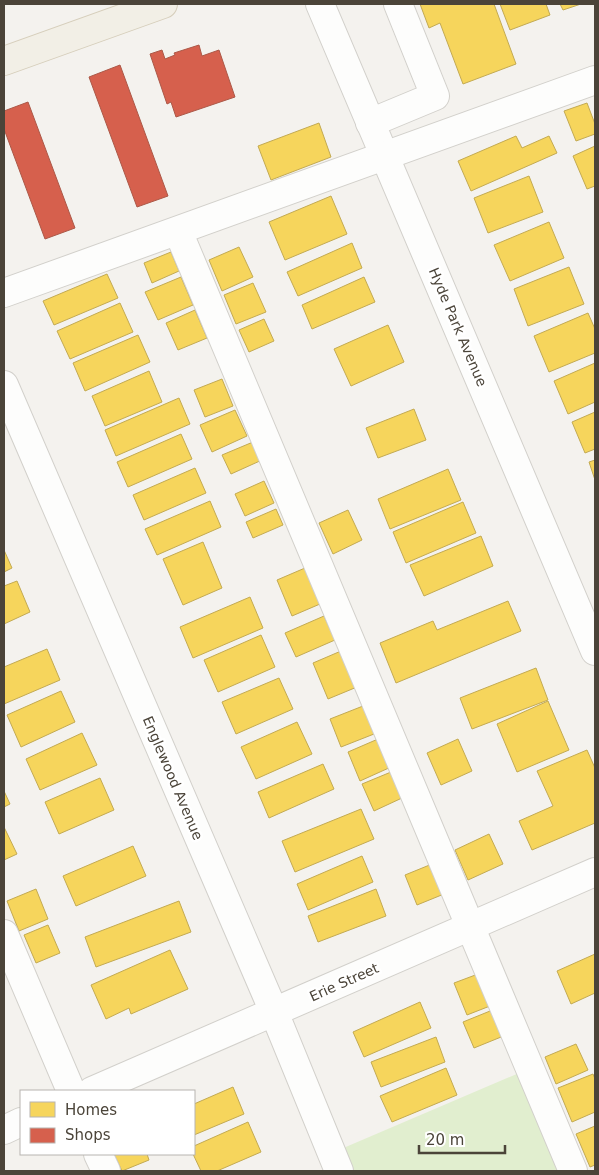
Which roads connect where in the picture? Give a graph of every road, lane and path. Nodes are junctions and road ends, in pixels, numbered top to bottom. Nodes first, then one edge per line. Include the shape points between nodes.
1 (163, 4) edge
2 (320, 4) edge
3 (398, 4) edge
4 (4, 61) edge
5 (595, 80) edge
6 (370, 123) junction
7 (385, 156) junction
8 (178, 230) junction
9 (4, 293) edge
10 (4, 385) edge
11 (595, 651) edge
12 (595, 872) edge
13 (470, 927) junction
14 (4, 934) edge
15 (274, 1012) junction
16 (72, 1090) edge
17 (94, 1090) edge
18 (20, 1122) edge
19 (4, 1130) edge
20 (98, 1155) edge
21 (106, 1171) edge
22 (339, 1171) edge
23 (573, 1171) edge

1 - 4 main road
2 - 6 street, Hyde Park Avenue
3 - 6 street via 435,96
5 - 7 street
6 - 7 street, Hyde Park Avenue
7 - 8 street
7 - 11 street, Hyde Park Avenue
8 - 9 street
8 - 13 street
10 - 15 street, Englewood Avenue
12 - 13 street, Erie Street
13 - 15 street, Erie Street
13 - 23 street
14 - 16 street
15 - 17 street, Erie Street
15 - 22 street, Englewood Avenue
18 - 19 street
20 - 21 street

